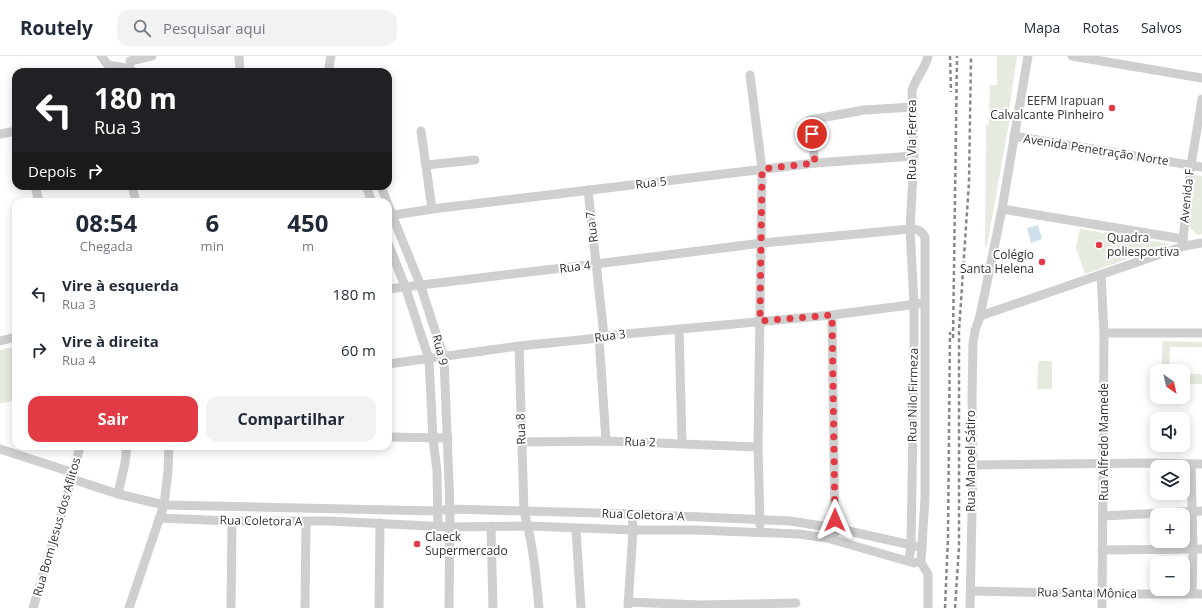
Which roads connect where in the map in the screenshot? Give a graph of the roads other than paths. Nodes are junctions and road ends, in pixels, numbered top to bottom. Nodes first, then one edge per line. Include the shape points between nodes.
1 (101, 56) edge
2 (152, 56) edge
3 (239, 56) edge
4 (928, 56) edge
5 (1028, 56) edge
6 (1072, 56) edge
7 (130, 64) edge
8 (240, 68) edge
9 (750, 75) dead end
10 (1202, 78) edge
11 (1202, 99) edge
12 (913, 107) junction
13 (421, 131) dead end
14 (12, 132) edge
15 (0, 134) edge
16 (1014, 136) junction
17 (914, 156) junction
18 (475, 160) dead end
19 (815, 163) junction
20 (426, 165) junction
21 (1191, 165) junction
22 (1202, 167) edge
23 (762, 169) junction
24 (588, 190) junction
25 (432, 209) junction
26 (1002, 209) junction
27 (392, 216) edge
28 (392, 221) edge
29 (910, 229) junction
30 (1184, 242) junction
31 (762, 243) junction
32 (1202, 243) edge
33 (392, 253) edge
34 (596, 264) junction
35 (1101, 275) junction
36 (420, 284) junction
37 (405, 286) junction
38 (392, 288) edge
39 (925, 303) junction
40 (914, 304) junction
41 (832, 315) junction
42 (980, 316) junction
43 (760, 321) junction
44 (679, 329) junction
45 (1104, 333) junction
46 (1202, 333) edge
47 (602, 337) junction
48 (12, 338) edge
49 (0, 341) edge
50 (519, 346) junction
51 (444, 358) junction
52 (429, 359) junction
53 (392, 364) edge
54 (392, 437) edge
55 (448, 438) junction
56 (433, 439) junction
57 (606, 441) junction
58 (521, 442) junction
59 (682, 443) junction
60 (758, 447) junction
61 (0, 449) edge
62 (79, 450) edge
63 (126, 450) edge
64 (169, 450) edge
65 (1104, 463) junction
66 (1191, 464) junction
67 (1202, 464) edge
68 (973, 465) junction
69 (73, 476) junction
70 (118, 494) junction
71 (164, 505) junction
72 (362, 509) junction
73 (450, 509) junction
74 (437, 511) junction
75 (1192, 511) junction
76 (1202, 511) edge
77 (524, 512) junction
78 (632, 514) junction
79 (1103, 516) junction
80 (159, 518) junction
81 (760, 519) junction
82 (232, 521) junction
83 (306, 522) junction
84 (362, 522) junction
85 (380, 523) junction
86 (438, 526) junction
87 (491, 526) junction
88 (528, 526) junction
89 (450, 527) junction
90 (576, 528) junction
91 (835, 528) junction
92 (633, 530) junction
93 (760, 532) junction
94 (835, 540) junction
95 (911, 545) junction
96 (922, 548) junction
97 (1198, 549) edge
98 (1102, 550) junction
99 (916, 562) junction
100 (971, 591) junction
101 (1102, 594) junction
102 (1192, 594) junction
103 (1202, 594) edge
104 (796, 603) dead end
105 (628, 605) edge
106 (701, 606) edge
107 (776, 606) edge
108 (33, 608) edge
109 (129, 608) edge
110 (231, 608) edge
111 (305, 608) edge
112 (379, 608) edge
113 (449, 608) edge
114 (493, 608) edge
115 (538, 608) edge
116 (581, 608) edge
117 (928, 608) edge
118 (970, 608) edge
119 (1102, 608) edge

1 - 7 street via 108,65
2 - 7 street
3 - 8 street
4 - 12 street, Rua Via Ferrea via 924,70 914,84
5 - 16 street, Rua Manoel Sátiro
6 - 10 street
9 - 23 street
11 - 21 street, Avenida F
12 - 17 street, Rua Via Ferrea
12 - 19 street via 864,110 810,120
13 - 20 street
14 - 15 street
16 - 21 street, Avenida Penetração Norte
16 - 26 street, Rua Manoel Sátiro
17 - 19 street, Rua 5
17 - 29 street, Rua Via Ferrea
18 - 20 street
19 - 23 street, Rua 5
20 - 25 street
21 - 22 street, Avenida Penetração Norte
21 - 30 street, Avenida F
23 - 24 street, Rua 5
23 - 31 street
24 - 25 street, Rua 5
24 - 34 street, Rua 7
25 - 27 street, Rua 5
26 - 30 street
26 - 42 street, Rua Manoel Sátiro
28 - 36 street, Rua 9
29 - 31 street, Rua 4
29 - 39 street, Rua Nilo Firmeza via 922,232 925,237
29 - 40 street, Rua Nilo Firmeza
30 - 32 street
30 - 35 street
31 - 34 street, Rua 4
31 - 43 street
33 - 37 street, Rua 9
34 - 36 street, Rua 4
34 - 47 street, Rua 7
35 - 42 street
35 - 45 street, Rua Alfredo Mamede
36 - 37 street, Rua 4
36 - 51 street, Rua 9
37 - 38 street, Rua 4
37 - 52 street, Rua 9
39 - 40 street, Rua 3
39 - 96 street, Rua Nilo Firmeza via 925,499
40 - 41 street, Rua 3
40 - 95 street, Rua Nilo Firmeza
41 - 43 street, Rua 3
41 - 91 street
42 - 68 street, Rua Manoel Sátiro via 973,342
43 - 44 street, Rua 3
43 - 60 street
44 - 47 street, Rua 3
44 - 59 street
45 - 46 street
45 - 65 street, Rua Alfredo Mamede
47 - 50 street, Rua 3
47 - 57 street, Rua 7
48 - 49 street
50 - 51 street, Rua 3
50 - 58 street, Rua 8
51 - 52 street, Rua 3
51 - 55 street, Rua 9
52 - 53 street, Rua 3
52 - 56 street, Rua 9
54 - 56 street
55 - 56 street
55 - 73 street, Rua 9
56 - 74 street, Rua 9 via 437,471
57 - 58 street, Rua 2
57 - 59 street, Rua 2
58 - 77 street, Rua 8
59 - 60 street, Rua 2
60 - 81 street
61 - 69 street, Rua Coletora A
62 - 69 street, Rua Bom Jesus dos Aflitos
63 - 70 street
64 - 71 street
65 - 66 street
65 - 68 street
65 - 79 street, Rua Alfredo Mamede
66 - 67 street
66 - 75 street
68 - 100 street, Rua Manoel Sátiro
69 - 70 street, Rua Coletora A
69 - 108 street, Rua Bom Jesus dos Aflitos
70 - 71 street, Rua Coletora A
71 - 72 street, Rua Coletora A
71 - 80 street
72 - 74 street, Rua Coletora A
72 - 84 street
73 - 74 street, Rua Coletora A
73 - 77 street, Rua Coletora A
73 - 89 street, Rua 9
74 - 86 street, Rua 9
75 - 76 street
75 - 79 street
75 - 97 street
77 - 78 street, Rua Coletora A
77 - 88 street, Rua 8
78 - 81 street, Rua Coletora A
78 - 92 street
79 - 98 street, Rua Alfredo Mamede
80 - 82 street, Rua Coletora A
80 - 109 street
81 - 91 street, Rua Coletora A
81 - 93 street
82 - 83 street, Rua Coletora A
82 - 110 street
83 - 84 street, Rua Coletora A
83 - 111 street
84 - 85 street, Rua Coletora A
85 - 86 street, Rua Coletora A
85 - 112 street
86 - 89 street, Rua Coletora A
87 - 88 street, Rua Coletora A
87 - 89 street, Rua Coletora A
87 - 114 street
88 - 90 street, Rua Coletora A
88 - 115 street, Rua 8 via 537,583
89 - 113 street, Rua 9
90 - 92 street, Rua Coletora A
90 - 116 street
91 - 94 street
91 - 95 street, Rua Coletora A
92 - 93 street, Rua Coletora A
92 - 105 street
93 - 94 street, Rua Coletora A via 798,534
94 - 99 street, Rua Coletora A
95 - 96 street, Rua Coletora A
95 - 99 street, Rua Nilo Firmeza
96 - 99 street, Rua Nilo Firmeza
97 - 98 street
97 - 102 street
98 - 101 street, Rua Alfredo Mamede
99 - 117 street via 928,574
100 - 101 street, Rua Santa Mônica
100 - 118 street, Rua Manoel Sátiro
101 - 102 street, Rua Santa Mônica
101 - 119 street, Rua Alfredo Mamede
102 - 103 street, Rua Santa Mônica
104 - 107 street
105 - 106 street
106 - 107 street

